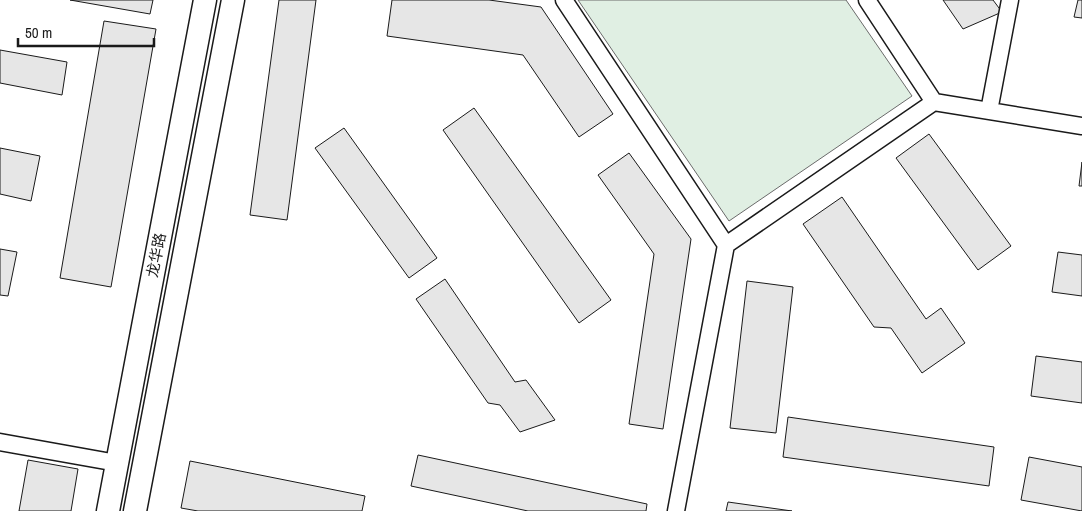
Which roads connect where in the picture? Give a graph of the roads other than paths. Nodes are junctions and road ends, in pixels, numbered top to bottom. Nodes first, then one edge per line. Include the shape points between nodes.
1 (204, 0) edge
2 (233, 0) edge
3 (564, 0) edge
4 (867, 0) edge
5 (1010, 0) edge
6 (934, 102) junction
7 (989, 111) junction
8 (1082, 126) edge
9 (726, 245) junction
10 (0, 442) edge
11 (117, 463) junction
12 (108, 511) edge
13 (135, 511) edge
14 (676, 511) edge

1 - 11 main road, 龙华路
2 - 13 main road
3 - 9 street
4 - 6 street
5 - 7 street
6 - 7 street
6 - 9 street
7 - 8 street
9 - 14 street
10 - 11 street
11 - 12 main road, 龙华路

